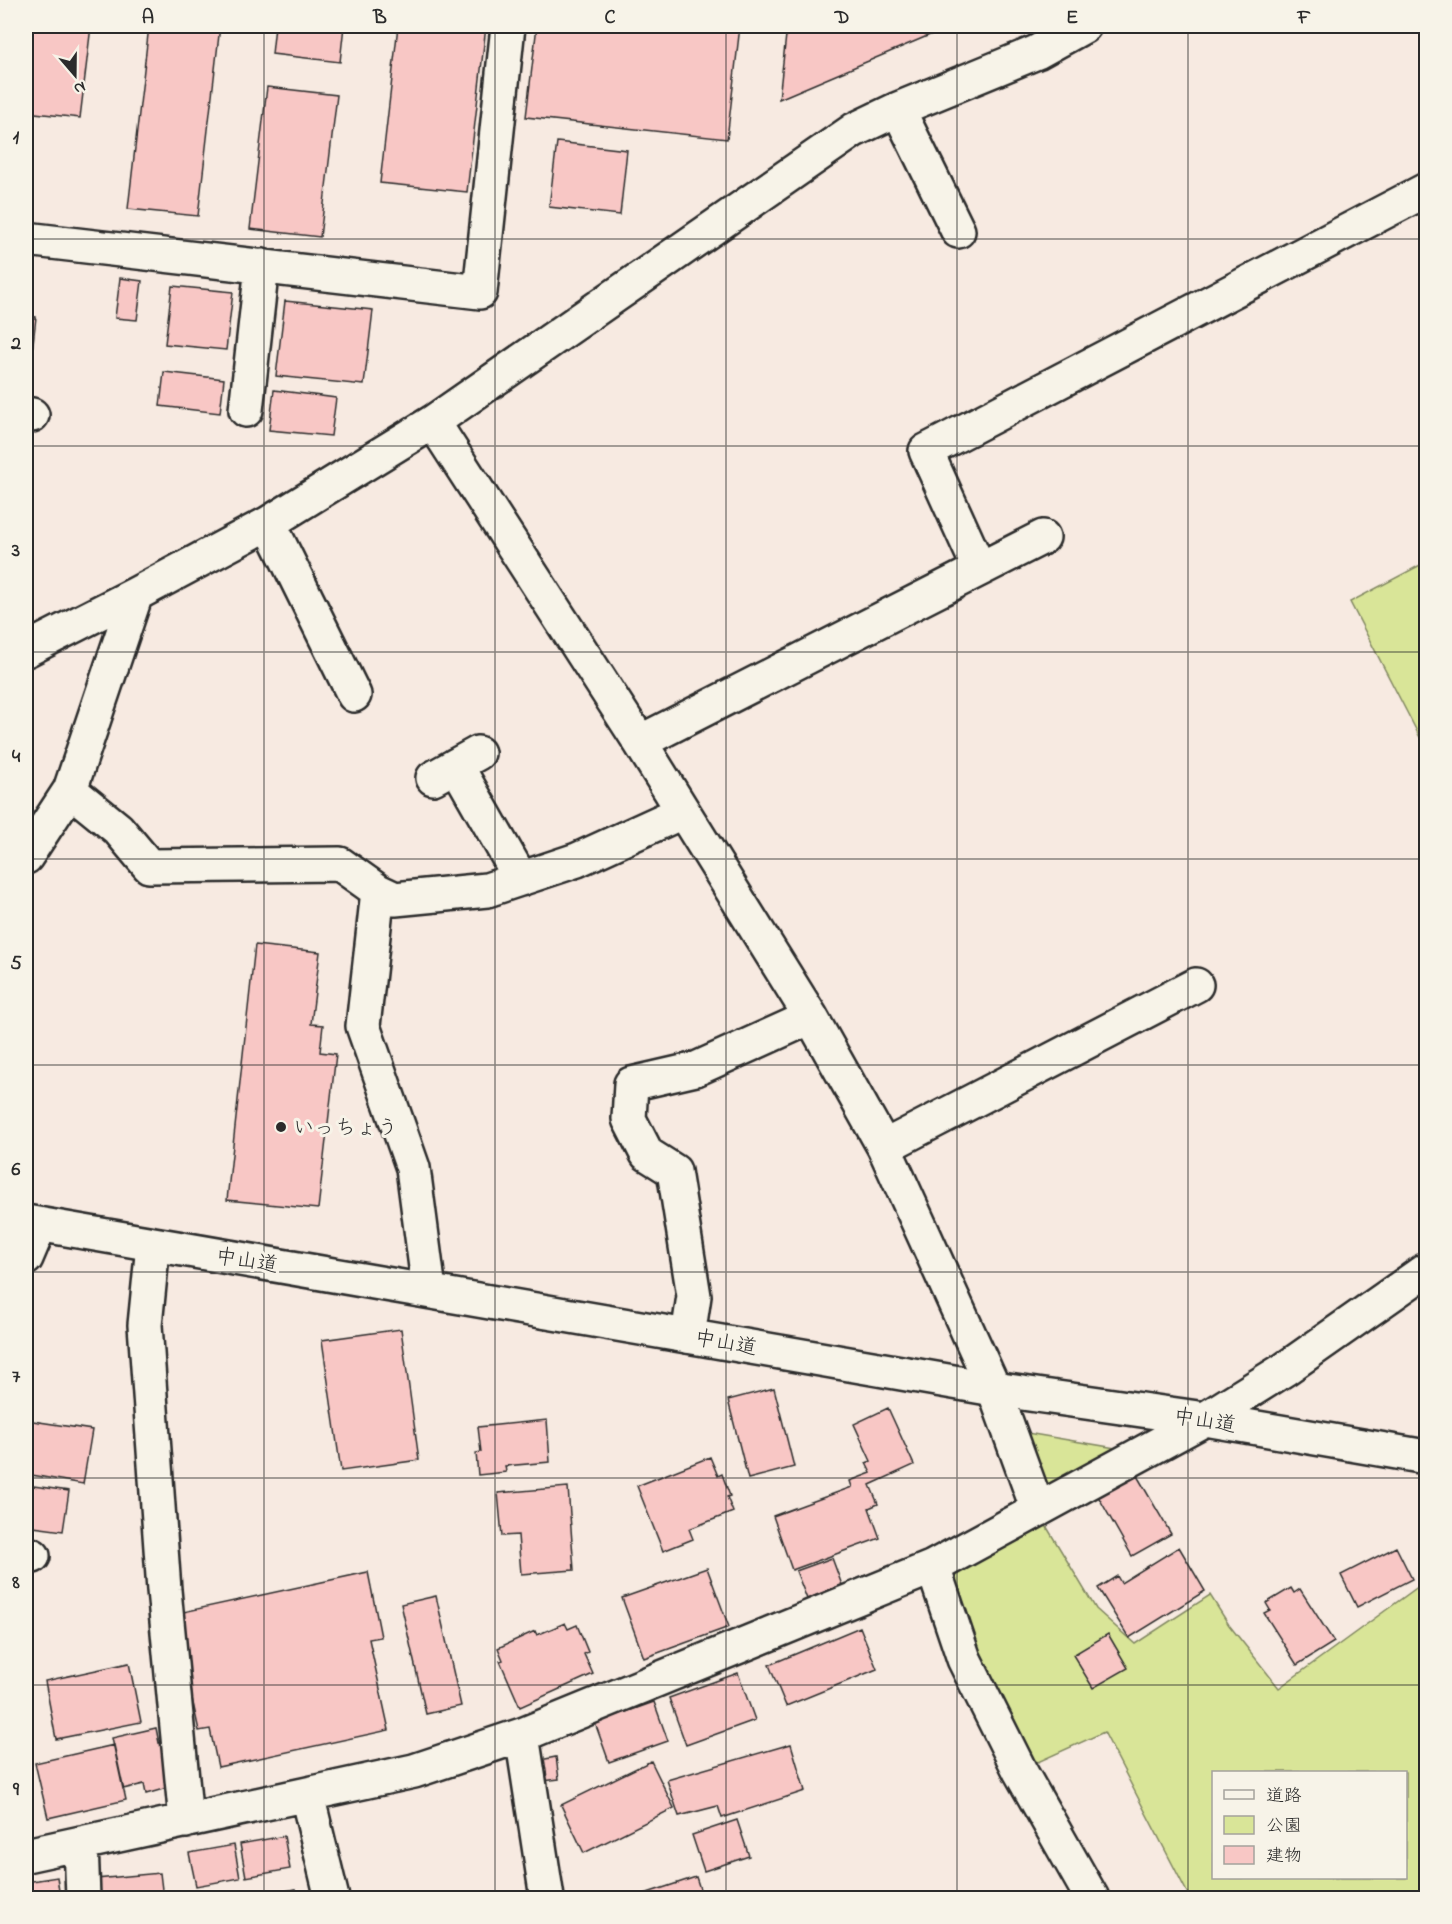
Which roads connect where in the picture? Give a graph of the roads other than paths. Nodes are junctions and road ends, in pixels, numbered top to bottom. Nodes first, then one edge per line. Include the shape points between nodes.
1 (508, 26) edge
2 (1083, 26) edge
3 (898, 109) junction
4 (1426, 190) edge
5 (958, 231) dead end
6 (26, 239) edge
7 (262, 266) junction
8 (246, 410) dead end
9 (433, 422) junction
10 (268, 523) junction
11 (1042, 537) dead end
12 (978, 568) junction
13 (136, 594) junction
14 (26, 650) edge
15 (354, 695) dead end
16 (640, 742) junction
17 (456, 765) dead end
18 (70, 790) junction
19 (682, 812) junction
20 (26, 857) edge
21 (521, 879) junction
22 (378, 891) junction
23 (1196, 985) dead end
24 (811, 1017) junction
25 (884, 1147) junction
26 (33, 1223) edge
27 (153, 1245) junction
28 (26, 1258) edge
29 (1426, 1270) edge
30 (429, 1290) junction
31 (688, 1336) junction
32 (994, 1389) junction
33 (1205, 1419) junction
34 (1426, 1457) edge
35 (1038, 1509) junction
36 (933, 1567) junction
37 (522, 1735) junction
38 (308, 1795) junction
39 (186, 1821) junction
40 (81, 1843) junction
41 (26, 1855) edge
42 (83, 1899) edge
43 (332, 1899) edge
44 (547, 1899) edge
45 (1092, 1899) edge

1 - 7 main road via 480,292
2 - 3 main road via 1037,52
3 - 5 main road
3 - 9 main road via 854,130
4 - 12 main road via 926,451
6 - 7 main road
7 - 8 main road
9 - 10 main road
9 - 16 main road
10 - 13 main road
10 - 15 main road
11 - 12 main road
12 - 16 main road
13 - 14 main road
13 - 18 main road
16 - 19 main road
17 - 21 main road
18 - 20 main road
18 - 22 main road via 118,829 149,866 340,864
19 - 21 main road via 577,860
19 - 24 main road
21 - 22 main road via 487,890 395,898
22 - 30 main road via 363,1026 413,1168
23 - 25 main road
24 - 25 main road
24 - 31 main road via 696,1069 631,1084 629,1119 647,1154 674,1171 694,1296
25 - 32 main road
26 - 27 main road, 中山道
26 - 28 main road
27 - 30 main road, 中山道
27 - 39 main road via 145,1325
29 - 33 main road via 1285,1369
30 - 31 main road, 中山道
31 - 32 main road, 中山道
32 - 33 main road, 中山道
32 - 35 main road
33 - 34 main road, 中山道
33 - 35 main road
35 - 36 main road
36 - 37 main road
36 - 45 main road via 964,1659
37 - 38 main road via 414,1771
37 - 44 main road
38 - 39 main road
38 - 43 main road
39 - 40 main road
40 - 41 main road
40 - 42 main road

